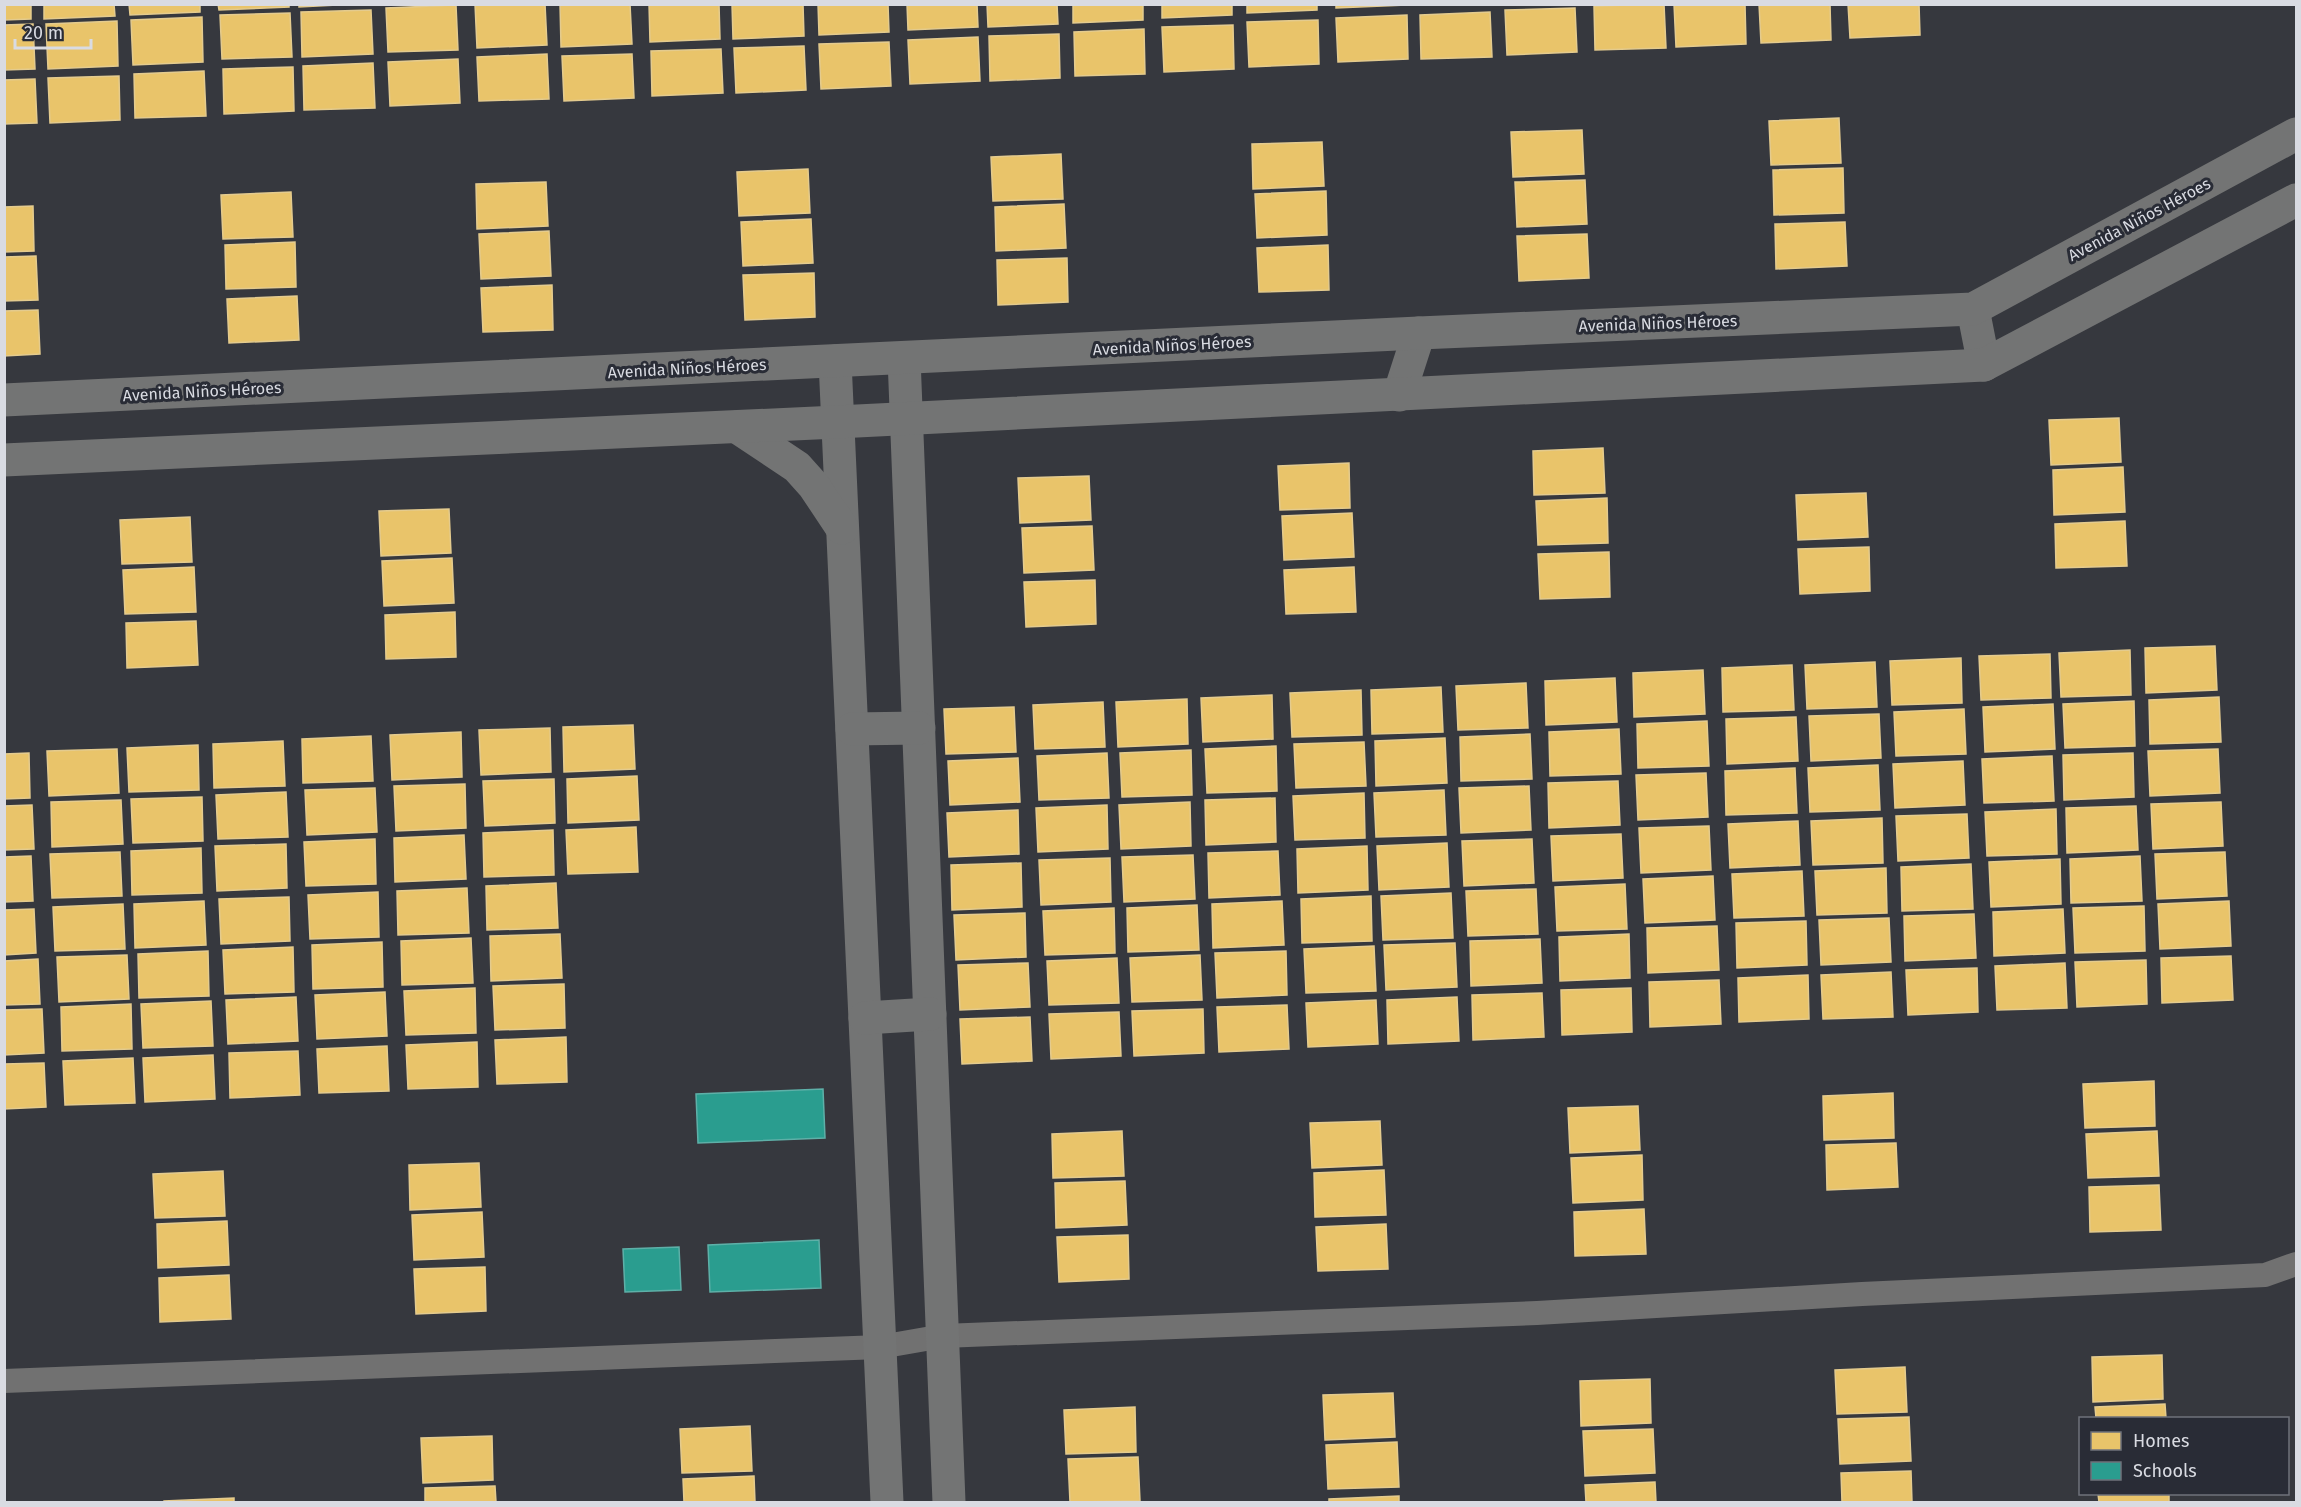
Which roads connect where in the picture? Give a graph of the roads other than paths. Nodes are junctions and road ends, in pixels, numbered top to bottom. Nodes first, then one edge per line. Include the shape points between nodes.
1 (2296, 134) edge
2 (2296, 200) edge
3 (1973, 309) junction
4 (1419, 333) junction
5 (904, 358) junction
6 (835, 361) junction
7 (1984, 365) junction
8 (1399, 394) junction
9 (5, 401) edge
10 (906, 419) junction
11 (837, 422) junction
12 (737, 427) junction
13 (4, 460) edge
14 (843, 528) junction
15 (919, 728) junction
16 (852, 729) junction
17 (930, 1014) junction
18 (865, 1018) junction
19 (2296, 1264) edge
20 (943, 1336) junction
21 (880, 1347) junction
22 (4, 1381) edge
23 (887, 1503) edge
24 (949, 1503) edge

1 - 3 main road, Avenida Niños Héroes
2 - 7 main road
3 - 4 main road, Avenida Niños Héroes
3 - 7 main road
4 - 5 main road, Avenida Niños Héroes
4 - 8 main road
5 - 6 main road, Avenida Niños Héroes
5 - 10 main road
6 - 9 main road, Avenida Niños Héroes
6 - 11 main road
7 - 8 main road
8 - 10 main road
10 - 11 main road
10 - 15 main road
11 - 12 main road
11 - 14 main road
12 - 13 main road
12 - 14 main road via 797,467
14 - 16 main road
15 - 16 main road
15 - 17 main road
16 - 18 main road
17 - 18 main road
17 - 20 main road
18 - 21 main road
19 - 20 street via 2265,1275 1557,1312
20 - 21 street
20 - 24 main road
21 - 22 street
21 - 23 main road

